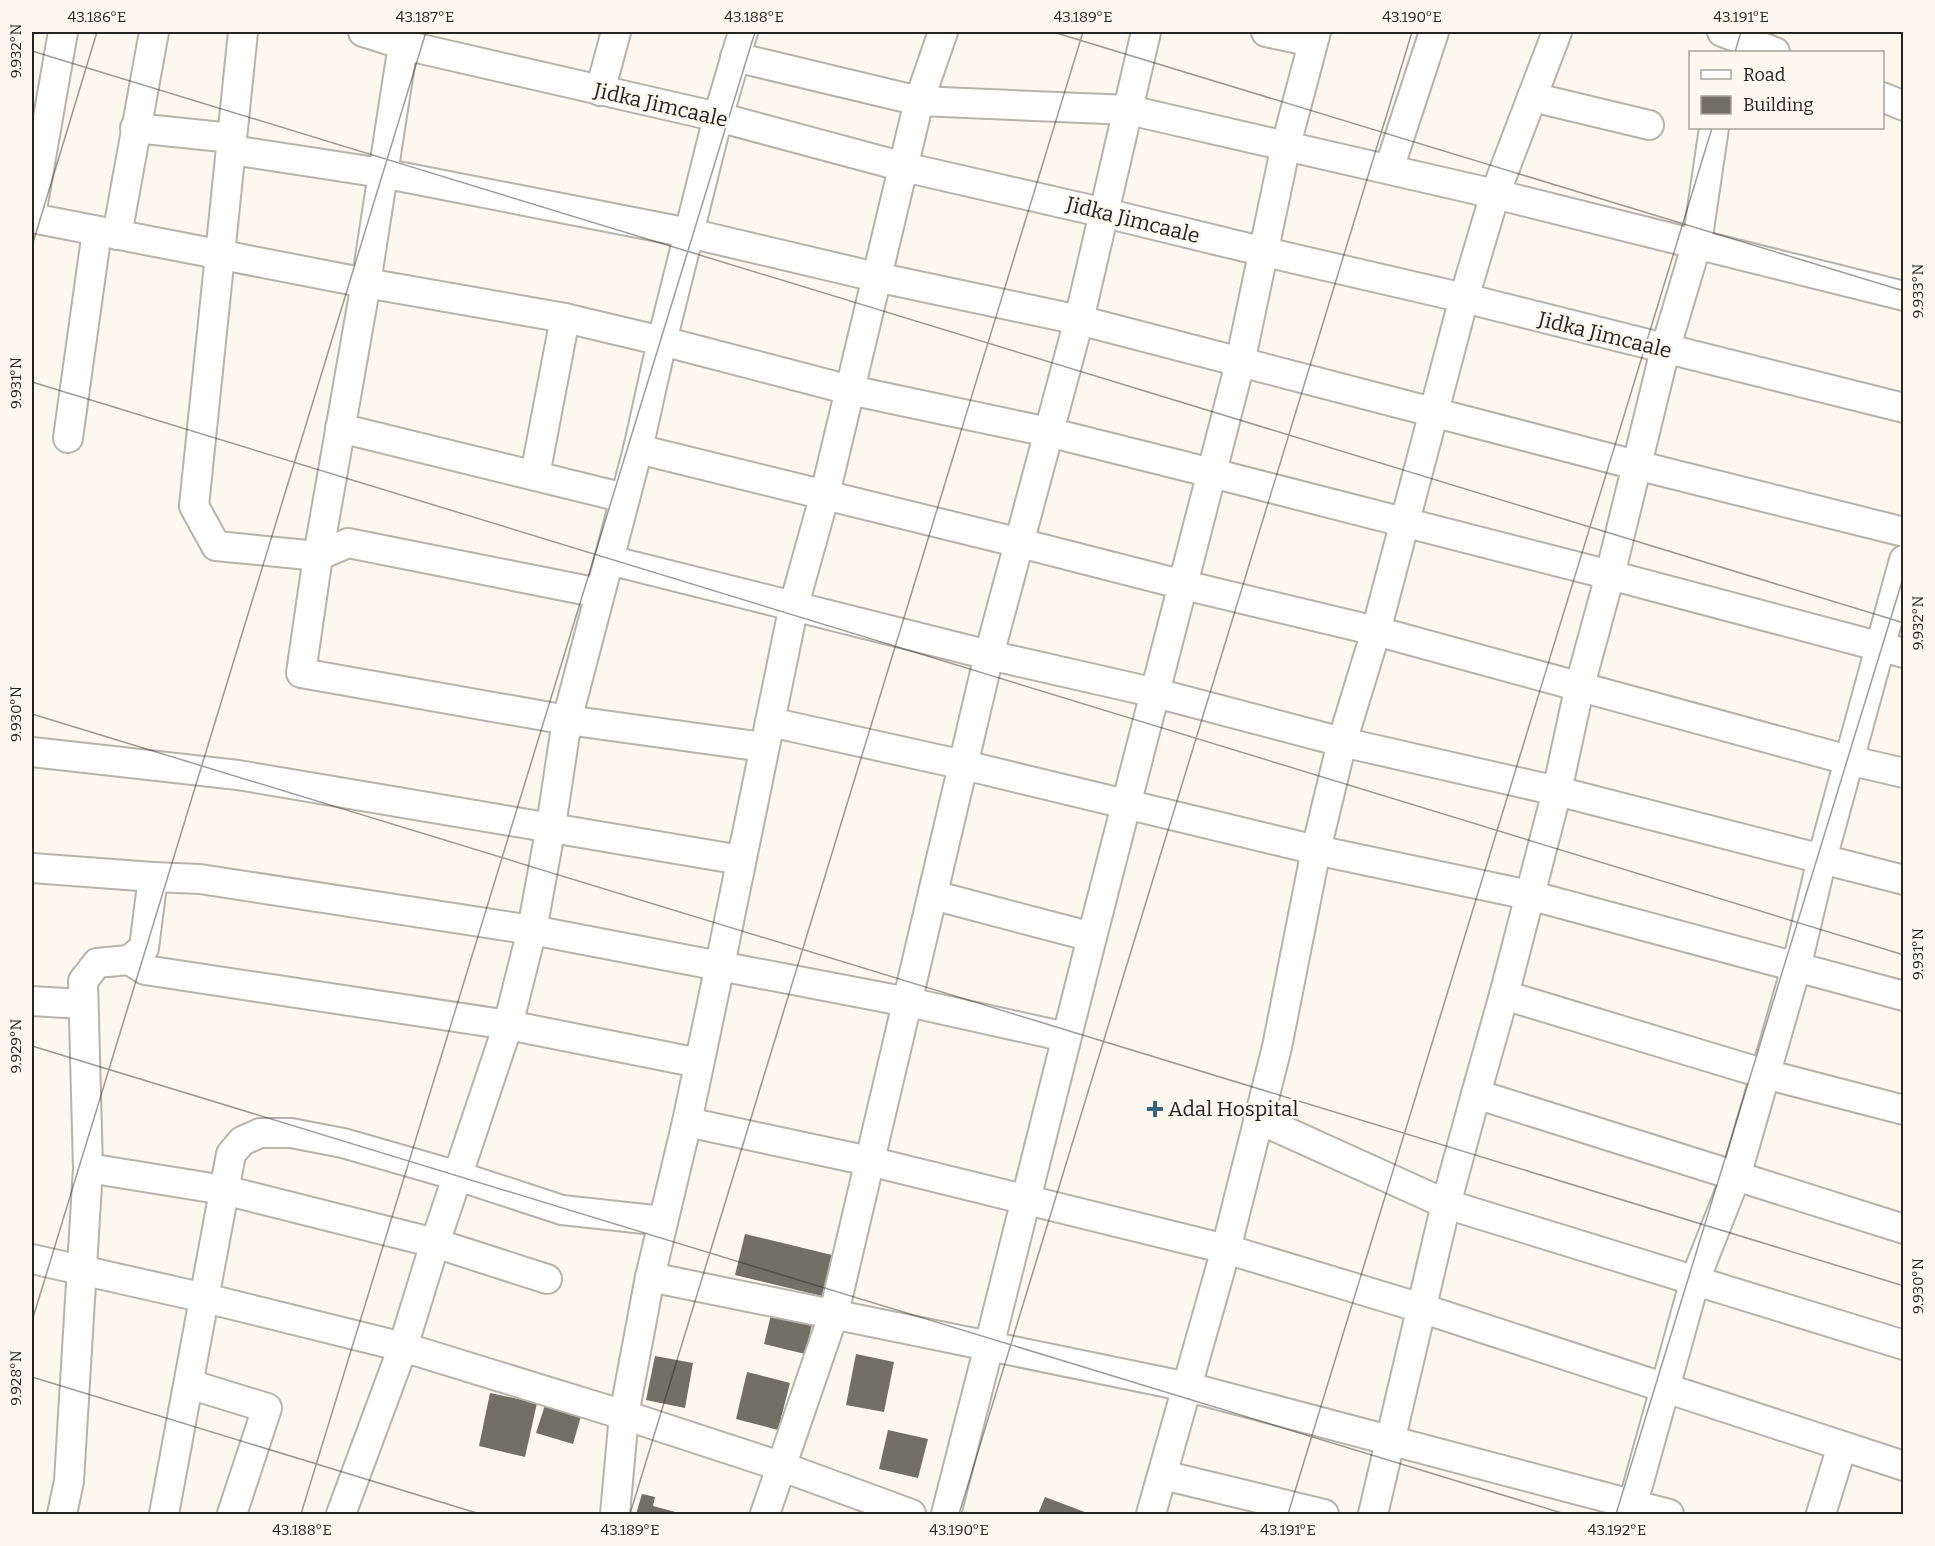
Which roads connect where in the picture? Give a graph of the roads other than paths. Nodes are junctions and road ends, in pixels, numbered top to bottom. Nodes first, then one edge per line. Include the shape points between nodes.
1 (63, 32) edge
2 (153, 32) edge
3 (243, 32) edge
4 (363, 32) edge
5 (616, 32) edge
6 (943, 32) edge
7 (1146, 32) edge
8 (1266, 32) edge
9 (1434, 32) edge
10 (1557, 32) edge
11 (1315, 37) edge
12 (404, 38) edge
13 (1730, 38) edge
14 (739, 44) edge
15 (1772, 51) edge
16 (600, 92) junction
17 (1532, 97) junction
18 (1884, 98) edge
19 (919, 101) junction
20 (1904, 106) edge
21 (1129, 110) junction
22 (718, 117) junction
23 (1649, 124) dead end
24 (135, 128) junction
25 (1714, 129) edge
26 (232, 144) junction
27 (1286, 145) junction
28 (904, 168) junction
29 (1389, 169) junction
30 (382, 173) junction
31 (1495, 194) junction
32 (32, 209) edge
33 (1105, 213) junction
34 (32, 218) edge
35 (107, 233) junction
36 (689, 233) junction
37 (1697, 243) junction
38 (1265, 252) junction
39 (219, 254) junction
40 (876, 277) junction
41 (366, 283) junction
42 (1904, 297) edge
43 (1464, 298) junction
44 (565, 318) junction
45 (1079, 320) junction
46 (662, 341) junction
47 (1665, 350) junction
48 (1240, 363) junction
49 (850, 390) junction
50 (1904, 408) edge
51 (1434, 412) junction
52 (340, 428) junction
53 (1048, 432) junction
54 (68, 438) dead end
55 (638, 449) junction
56 (1636, 465) junction
57 (1212, 473) junction
58 (535, 475) junction
59 (825, 494) junction
60 (625, 498) junction
61 (1404, 523) junction
62 (1904, 532) edge
63 (1020, 543) junction
64 (318, 556) junction
65 (609, 560) junction
66 (1904, 560) edge
67 (1611, 575) junction
68 (1184, 585) junction
69 (599, 593) junction
70 (794, 605) junction
71 (1376, 631) junction
72 (1892, 650) edge
73 (989, 655) junction
74 (1580, 685) junction
75 (1156, 693) junction
76 (567, 720) junction
77 (766, 735) junction
78 (1342, 742) junction
79 (32, 752) edge
80 (1848, 760) junction
81 (964, 765) junction
82 (1904, 772) edge
83 (1557, 791) junction
84 (1126, 804) junction
85 (551, 826) junction
86 (1316, 850) junction
87 (1821, 859) junction
88 (741, 860) junction
89 (32, 868) edge
90 (153, 878) junction
91 (1904, 880) edge
92 (933, 895) junction
93 (1529, 895) junction
94 (532, 930) junction
95 (1092, 937) junction
96 (129, 960) junction
97 (720, 965) junction
98 (1796, 968) junction
99 (1504, 995) junction
100 (1904, 996) edge
101 (32, 1001) edge
102 (908, 1002) junction
103 (82, 1004) junction
104 (508, 1025) junction
105 (1066, 1037) junction
106 (699, 1063) junction
107 (1765, 1074) junction
108 (1476, 1094) junction
109 (1904, 1110) edge
110 (1258, 1119) junction
111 (687, 1122) junction
112 (869, 1161) junction
113 (88, 1168) junction
114 (458, 1176) junction
115 (1736, 1176) junction
116 (224, 1190) junction
117 (1026, 1200) junction
118 (1446, 1204) junction
119 (663, 1221) junction
120 (1904, 1229) edge
121 (435, 1242) junction
122 (1226, 1249) junction
123 (32, 1259) edge
124 (82, 1272) junction
125 (650, 1277) junction
126 (547, 1279) dead end
127 (1695, 1280) junction
128 (205, 1298) junction
129 (1421, 1308) junction
130 (834, 1313) junction
131 (1904, 1345) edge
132 (989, 1346) junction
133 (403, 1347) junction
134 (189, 1384) junction
135 (1667, 1387) junction
136 (1188, 1388) junction
137 (624, 1415) junction
138 (1391, 1440) junction
139 (1842, 1446) junction
140 (1904, 1466) edge
141 (783, 1467) junction
142 (1163, 1475) junction
143 (1632, 1509) edge
144 (62, 1515) edge
145 (164, 1515) edge
146 (232, 1515) edge
147 (341, 1515) edge
148 (615, 1515) edge
149 (765, 1515) edge
150 (911, 1515) edge
151 (946, 1515) edge
152 (1151, 1515) edge
153 (1324, 1515) edge
154 (1373, 1515) edge
155 (1669, 1515) edge
156 (1821, 1515) edge

1 - 32 street
2 - 24 street
3 - 26 street
4 - 12 street, Jidka Jimcaale
5 - 16 street
6 - 19 street
7 - 21 street
8 - 11 street
9 - 29 street
10 - 17 street
11 - 27 street
12 - 16 street, Jidka Jimcaale
12 - 30 street
13 - 15 street
14 - 19 street
14 - 22 street
16 - 22 street, Jidka Jimcaale
17 - 23 street
17 - 31 street
18 - 20 street
19 - 21 street
19 - 28 street
21 - 27 street
21 - 33 street
22 - 28 street, Jidka Jimcaale
22 - 36 street
24 - 26 street
24 - 35 street
25 - 37 street
26 - 30 street
26 - 39 street
27 - 29 street
27 - 38 street
28 - 33 street, Jidka Jimcaale
28 - 40 street
29 - 31 street
30 - 36 street
30 - 41 street
31 - 37 street
31 - 43 street
33 - 38 street, Jidka Jimcaale
33 - 45 street
34 - 35 street
35 - 39 street
35 - 54 street
36 - 40 street
36 - 46 street
37 - 42 street
37 - 47 street
38 - 43 street, Jidka Jimcaale
38 - 48 street
39 - 41 street
39 - 64 street via 194,506 216,546
40 - 45 street
40 - 49 street
41 - 44 street
41 - 52 street
43 - 47 street, Jidka Jimcaale
43 - 51 street
44 - 46 street
44 - 58 street
45 - 48 street
45 - 53 street
46 - 49 street
46 - 55 street
47 - 50 street, Jidka Jimcaale
47 - 56 street
48 - 51 street
48 - 57 street
49 - 53 street
49 - 59 street
51 - 56 street
51 - 61 street
52 - 58 street
52 - 64 street
53 - 57 street
53 - 63 street
55 - 59 street
55 - 60 street
56 - 62 street
56 - 67 street
57 - 61 street
57 - 68 street
58 - 60 street
59 - 63 street
59 - 70 street
60 - 65 street
61 - 67 street
61 - 71 street
63 - 68 street
63 - 73 street
64 - 69 street via 348,543
64 - 76 street via 301,673
65 - 69 street
65 - 70 street
66 - 72 street
67 - 72 street
67 - 74 street
68 - 71 street
68 - 75 street
69 - 76 street
70 - 73 street
70 - 77 street
71 - 74 street
71 - 78 street
72 - 80 street
73 - 75 street
73 - 81 street
74 - 80 street
74 - 83 street
75 - 78 street
75 - 84 street
76 - 77 street
76 - 85 street
77 - 81 street
77 - 88 street
78 - 83 street
78 - 86 street
79 - 85 street via 238,774
80 - 82 street
80 - 87 street
81 - 84 street
81 - 92 street
83 - 87 street
83 - 93 street
84 - 86 street
84 - 95 street
85 - 88 street
85 - 94 street
86 - 93 street
86 - 110 street via 1277,1047
87 - 91 street
87 - 98 street
88 - 97 street
89 - 90 street
90 - 94 street via 200,879
90 - 96 street via 144,948
92 - 95 street
92 - 102 street
93 - 98 street
93 - 99 street
94 - 97 street
94 - 104 street
95 - 105 street
96 - 103 street via 97,963 83,981
96 - 104 street via 145,970
97 - 102 street
97 - 106 street
98 - 100 street
98 - 107 street
99 - 107 street
99 - 108 street
101 - 103 street
102 - 105 street
102 - 112 street
103 - 113 street
104 - 106 street
104 - 114 street
105 - 117 street
106 - 111 street
107 - 109 street
107 - 115 street
108 - 115 street
108 - 118 street
110 - 118 street
110 - 122 street
111 - 112 street
111 - 119 street
112 - 117 street
112 - 130 street
113 - 116 street
113 - 124 street
114 - 116 street via 343,1143 291,1133 260,1133 242,1141 231,1154
114 - 119 street via 562,1210
114 - 121 street
115 - 120 street
115 - 127 street
116 - 121 street
116 - 128 street
117 - 122 street
117 - 132 street
118 - 127 street
118 - 129 street
119 - 125 street
121 - 126 street
121 - 133 street
122 - 129 street
122 - 136 street
123 - 124 street
124 - 128 street
124 - 144 street via 69,1481
125 - 130 street
125 - 137 street
127 - 131 street
127 - 135 street
128 - 133 street
128 - 134 street
129 - 135 street
129 - 138 street
130 - 132 street
130 - 141 street
132 - 136 street
132 - 151 street
133 - 137 street
133 - 147 street
134 - 145 street
134 - 146 street via 267,1408
135 - 139 street
135 - 143 street
136 - 138 street
136 - 142 street
137 - 141 street
137 - 148 street
138 - 143 street
138 - 154 street
139 - 140 street
139 - 156 street
141 - 149 street
141 - 150 street
142 - 152 street
142 - 153 street
143 - 155 street

